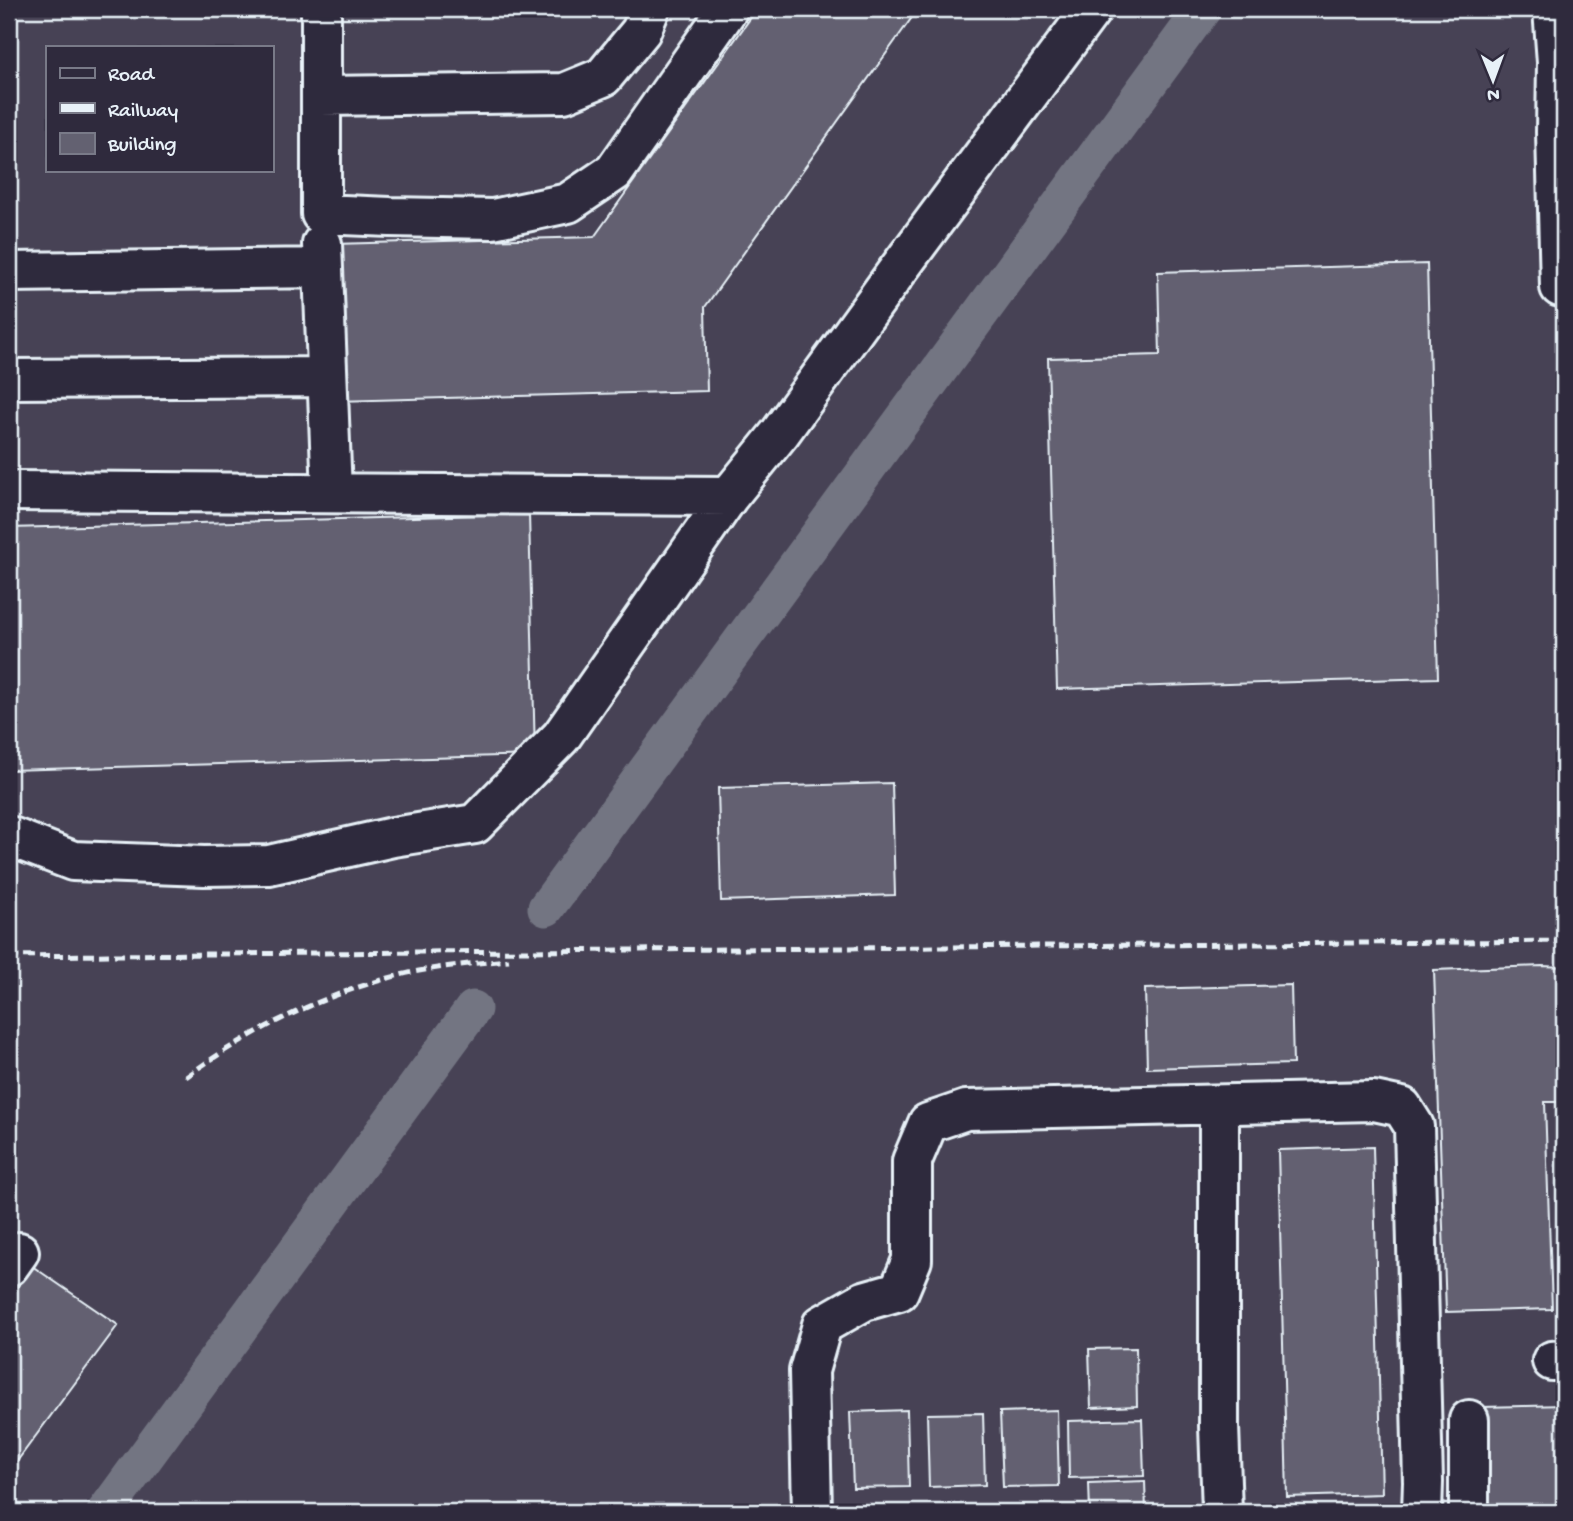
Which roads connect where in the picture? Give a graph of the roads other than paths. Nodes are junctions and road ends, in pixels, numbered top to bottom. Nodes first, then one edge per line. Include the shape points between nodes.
1 (321, 9) edge
2 (650, 9) edge
3 (728, 9) edge
4 (1092, 9) edge
5 (1553, 9) edge
6 (321, 96) junction
7 (321, 214) junction
8 (323, 268) junction
9 (9, 272) edge
10 (1560, 287) dead end
11 (327, 377) junction
12 (9, 379) edge
13 (9, 491) edge
14 (332, 494) junction
15 (729, 496) junction
16 (9, 835) edge
17 (1219, 1105) junction
18 (1469, 1420) dead end
19 (812, 1512) edge
20 (1222, 1512) edge
21 (1422, 1512) edge
22 (1469, 1512) edge

1 - 6 lane
2 - 6 lane via 641,31 603,76 564,93
3 - 7 lane via 614,172 568,203 493,219
4 - 15 lane
5 - 10 lane
6 - 7 lane
7 - 8 lane
8 - 9 lane
8 - 11 lane
11 - 12 lane
11 - 14 lane
13 - 14 lane
14 - 15 lane
15 - 16 lane via 561,737 475,824 268,865 73,861
17 - 19 lane via 966,1110 928,1123 912,1161 912,1260 899,1291 864,1301 822,1325 809,1371
17 - 20 lane
17 - 21 lane via 1374,1101 1402,1107 1414,1126
18 - 22 lane

